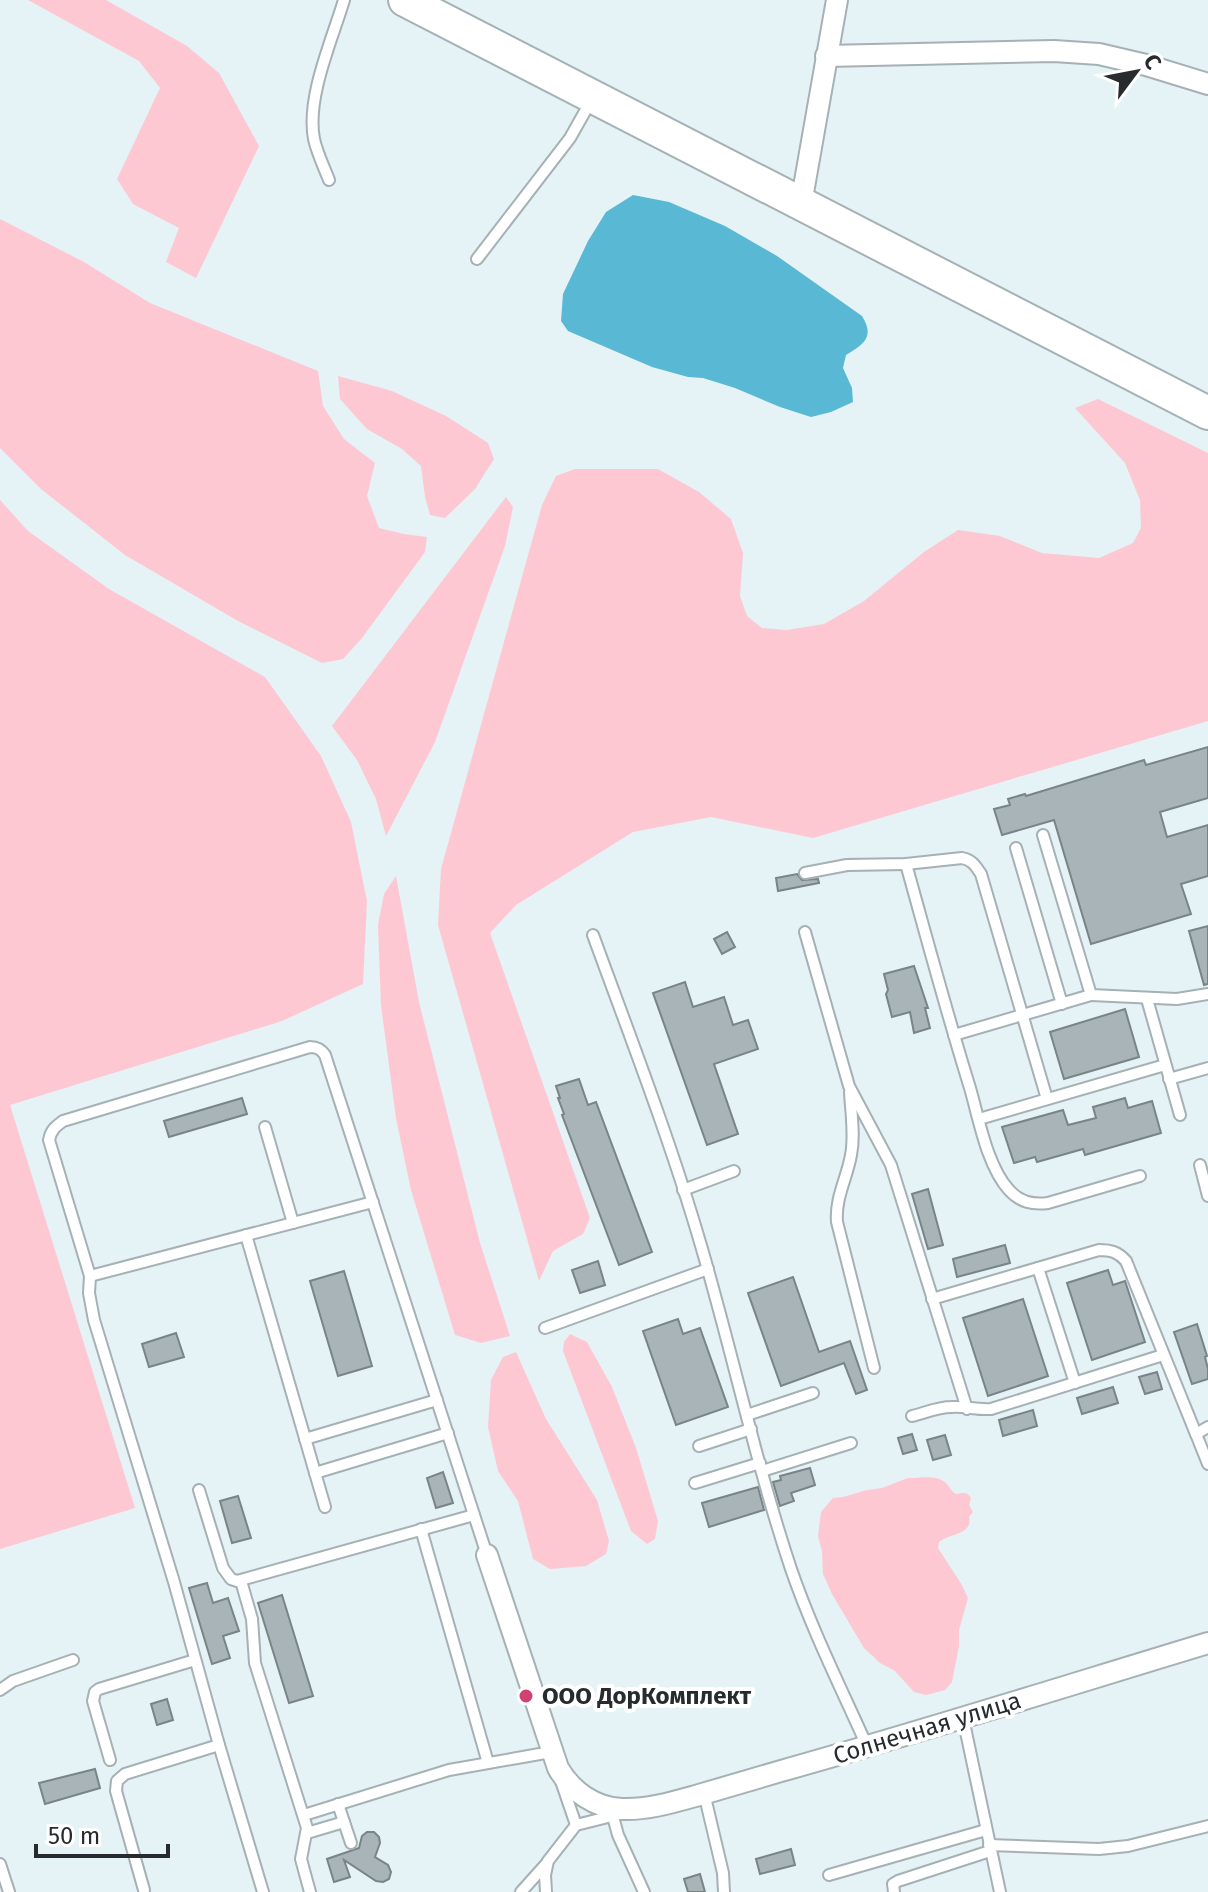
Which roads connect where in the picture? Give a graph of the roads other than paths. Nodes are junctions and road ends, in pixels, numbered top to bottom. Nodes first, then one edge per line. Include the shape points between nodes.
1 (344, 0) edge
2 (405, 0) edge
3 (837, 0) edge
4 (826, 56) junction
5 (1208, 84) edge
6 (593, 97) junction
7 (329, 180) dead end
8 (801, 204) junction
9 (477, 259) dead end
10 (1208, 413) edge
11 (1043, 835) dead end
12 (1016, 848) dead end
13 (906, 864) junction
14 (805, 873) dead end
15 (805, 932) dead end
16 (593, 935) dead end
17 (1208, 994) edge
18 (1091, 995) junction
19 (1147, 999) junction
20 (1062, 1004) junction
21 (1023, 1015) junction
22 (954, 1035) junction
23 (1165, 1065) junction
24 (1208, 1068) edge
25 (1169, 1079) junction
26 (849, 1086) junction
27 (1047, 1099) junction
28 (1180, 1115) dead end
29 (979, 1119) junction
30 (265, 1127) dead end
31 (1200, 1165) dead end
32 (734, 1171) dead end
33 (1140, 1176) dead end
34 (683, 1190) junction
35 (1208, 1196) edge
36 (373, 1202) junction
37 (293, 1223) junction
38 (246, 1235) junction
39 (1038, 1268) junction
40 (708, 1269) junction
41 (90, 1276) junction
42 (932, 1299) junction
43 (545, 1328) dead end
44 (1163, 1355) junction
45 (874, 1368) dead end
46 (1075, 1383) junction
47 (813, 1393) dead end
48 (437, 1400) junction
49 (967, 1409) junction
50 (747, 1415) junction
51 (912, 1416) dead end
52 (1208, 1427) edge
53 (751, 1429) junction
54 (448, 1433) junction
55 (1196, 1434) junction
56 (305, 1439) junction
57 (851, 1443) dead end
58 (699, 1446) dead end
59 (1208, 1464) edge
60 (761, 1467) junction
61 (315, 1473) junction
62 (695, 1483) dead end
63 (199, 1490) dead end
64 (325, 1507) dead end
65 (474, 1515) junction
66 (421, 1529) junction
67 (487, 1555) joint
68 (241, 1581) junction
69 (1208, 1643) edge
70 (73, 1660) dead end
71 (195, 1660) junction
72 (0, 1690) edge
73 (963, 1718) junction
74 (219, 1745) junction
75 (868, 1747) junction
76 (551, 1752) junction
77 (110, 1760) dead end
78 (488, 1763) junction
79 (704, 1793) junction
80 (338, 1804) junction
81 (612, 1812) junction
82 (304, 1815) junction
83 (344, 1822) junction
84 (576, 1825) junction
85 (1208, 1826) edge
86 (986, 1830) junction
87 (307, 1833) junction
88 (351, 1843) dead end
89 (990, 1848) junction
90 (548, 1861) junction
91 (0, 1864) edge
92 (829, 1875) dead end
93 (144, 1890) dead end
94 (9, 1892) edge
95 (263, 1892) edge
96 (310, 1892) edge
97 (521, 1892) edge
98 (546, 1892) edge
99 (644, 1892) edge
100 (724, 1892) edge
101 (894, 1892) edge
102 (1000, 1892) edge

1 - 7 lane via 315,93 312,120
2 - 6 main road
3 - 4 street
4 - 5 street via 1099,54
4 - 8 street
6 - 8 main road
6 - 9 lane via 570,138
8 - 10 main road
11 - 18 lane
12 - 20 lane
13 - 14 lane via 847,865
13 - 21 lane via 962,858 975,865
13 - 22 lane
15 - 26 lane
16 - 34 lane
17 - 19 lane
18 - 19 lane
18 - 20 lane
19 - 23 lane
20 - 21 lane
21 - 22 lane
21 - 27 lane
22 - 29 lane
23 - 25 lane
23 - 27 lane
24 - 25 lane
25 - 28 lane
26 - 42 lane via 891,1165
26 - 45 lane via 853,1140 837,1222
27 - 29 lane
29 - 33 lane via 999,1176 1026,1202 1048,1203
30 - 37 lane
31 - 35 lane
32 - 34 lane
34 - 40 lane
36 - 37 lane
36 - 41 lane via 325,1055 310,1047 63,1121 50,1132
36 - 48 lane
37 - 38 lane
38 - 41 lane
38 - 56 lane
39 - 42 lane
39 - 44 lane via 1099,1250 1119,1254
39 - 46 lane
40 - 43 lane
40 - 50 lane
41 - 71 lane via 94,1320
42 - 49 lane
44 - 46 lane
44 - 55 lane
46 - 49 lane via 991,1409
47 - 50 lane
48 - 54 lane
48 - 56 lane
49 - 51 lane via 943,1407
50 - 53 lane
52 - 55 lane
53 - 58 lane
53 - 60 lane
54 - 61 lane
54 - 65 lane
55 - 59 lane
56 - 61 lane
57 - 60 lane
60 - 62 lane
60 - 75 lane via 800,1595
61 - 64 lane
63 - 68 lane via 223,1568 231,1579
65 - 66 lane
65 - 67 lane
66 - 68 lane
66 - 78 lane
67 - 76 street
68 - 82 lane via 252,1619 255,1663
69 - 73 street, Солнечная улица
70 - 72 lane
71 - 74 lane
71 - 77 lane via 95,1692
73 - 75 street, Солнечная улица
73 - 86 lane
74 - 93 lane via 117,1781
74 - 95 lane
75 - 79 street, Солнечная улица
76 - 78 lane
76 - 81 street via 565,1780
76 - 84 lane
78 - 80 lane
79 - 81 street, Солнечная улица
79 - 100 lane
80 - 82 lane
80 - 83 lane
81 - 84 lane
81 - 99 lane
82 - 87 lane
83 - 87 lane
83 - 88 lane
84 - 90 lane
85 - 89 lane via 1099,1849
86 - 89 lane
86 - 92 lane
87 - 96 lane via 301,1859
89 - 101 lane via 898,1881
89 - 102 lane
90 - 97 lane
90 - 98 lane
91 - 94 lane

